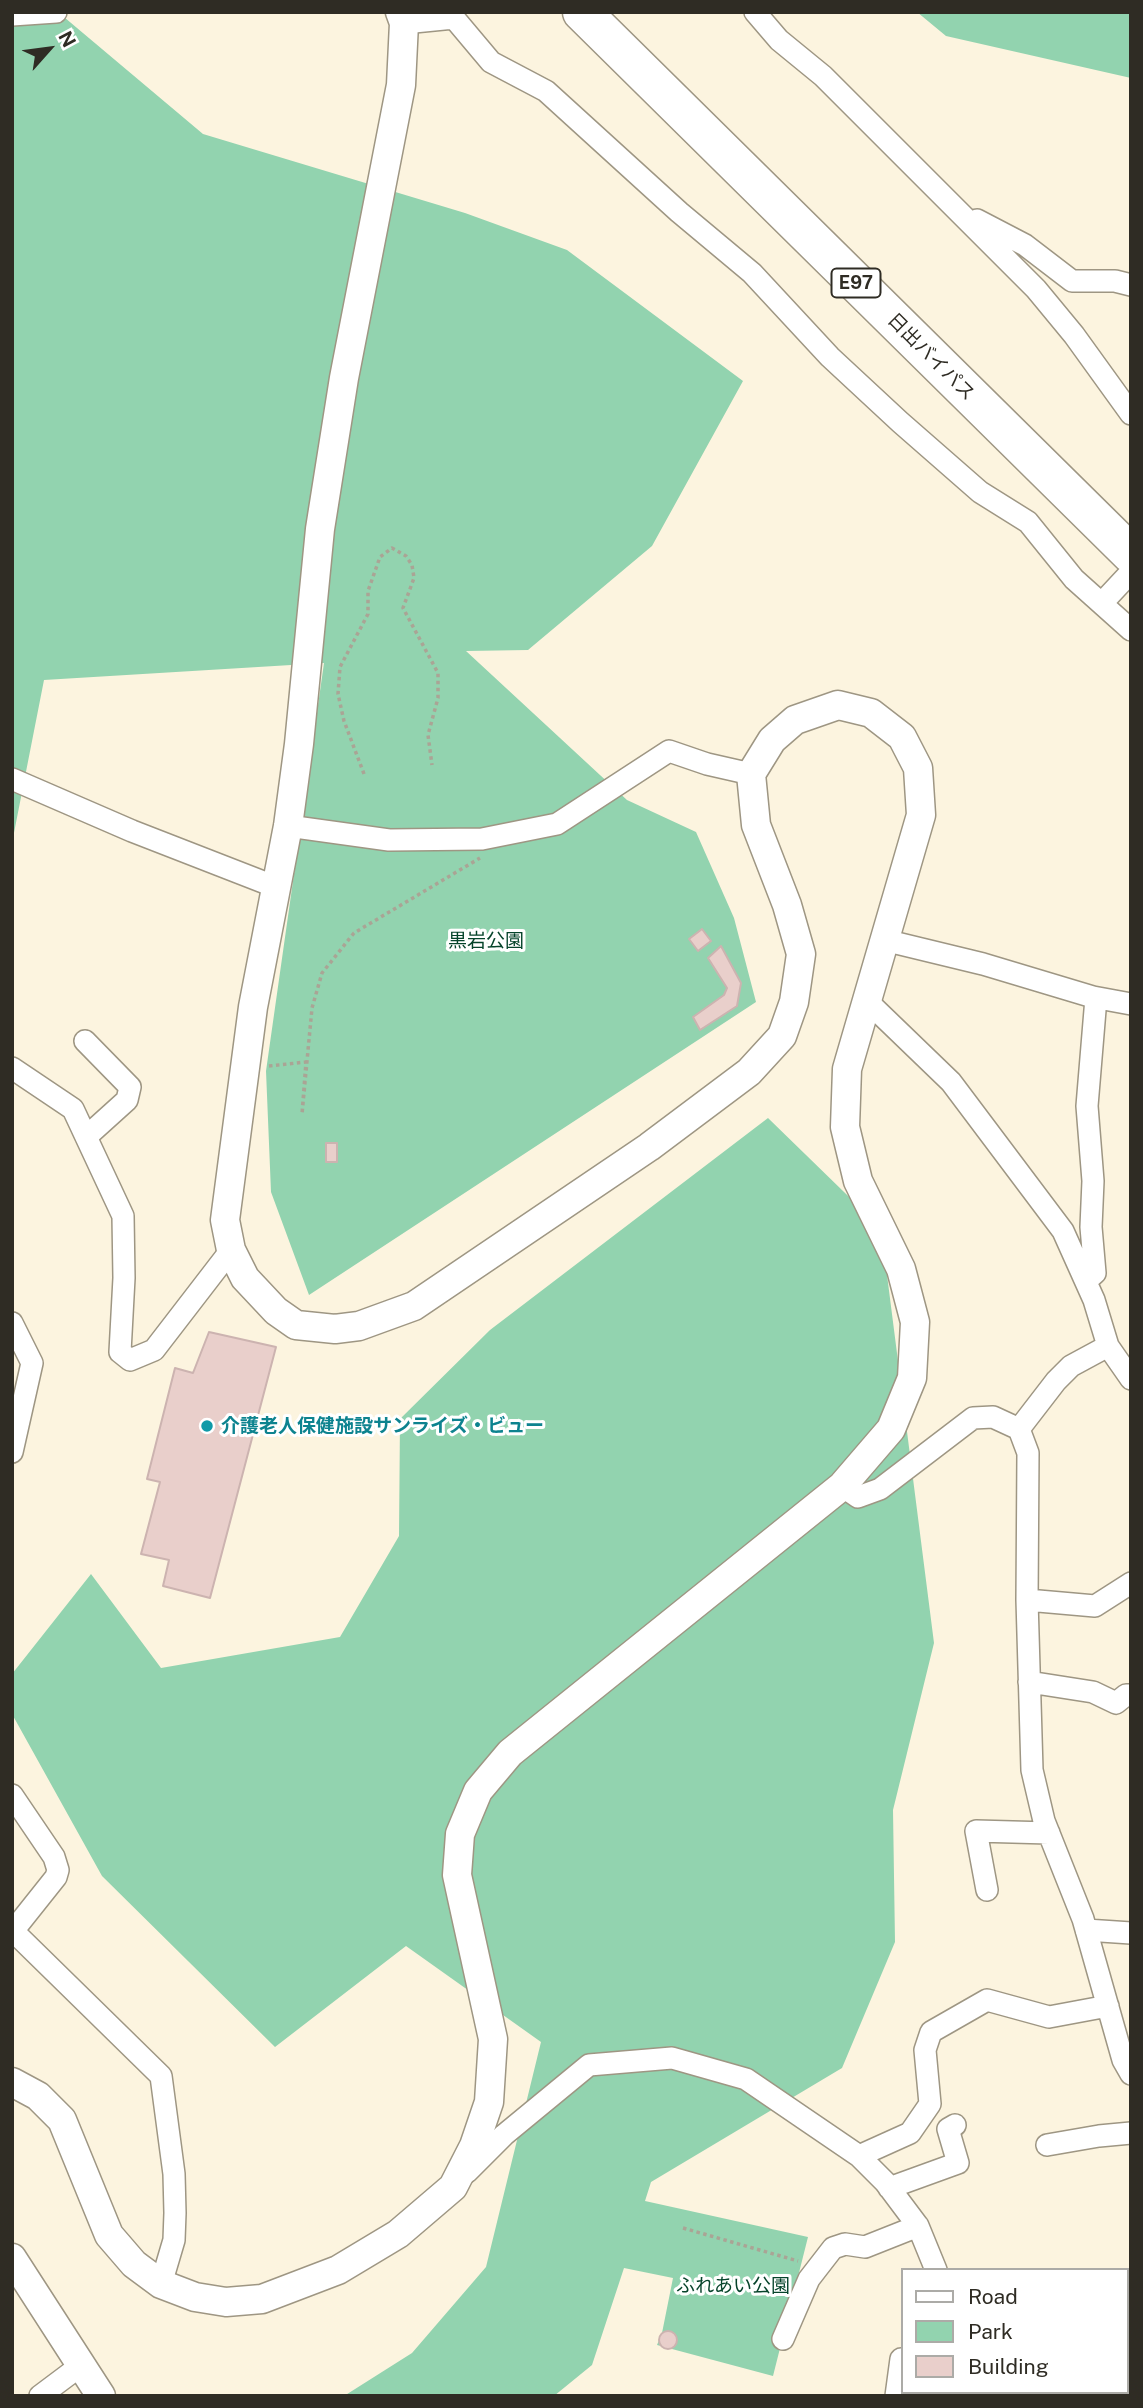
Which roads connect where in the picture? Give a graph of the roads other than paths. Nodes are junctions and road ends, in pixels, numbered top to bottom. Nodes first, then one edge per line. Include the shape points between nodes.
1 (56, 12) edge
2 (582, 12) edge
3 (755, 12) edge
4 (12, 15) edge
5 (402, 17) edge
6 (957, 209) junction
7 (1131, 285) edge
8 (1131, 414) edge
9 (1131, 554) edge
10 (1131, 572) edge
11 (1109, 595) junction
12 (1131, 630) edge
13 (751, 774) junction
14 (12, 779) edge
15 (288, 825) junction
16 (276, 887) junction
17 (884, 940) junction
18 (1096, 998) junction
19 (867, 1000) junction
20 (1131, 1004) edge
21 (85, 1041) dead end
22 (12, 1068) edge
23 (86, 1137) junction
24 (231, 1250) junction
25 (1086, 1281) junction
26 (12, 1323) edge
27 (1108, 1346) junction
28 (1131, 1379) edge
29 (1020, 1429) junction
30 (12, 1451) edge
31 (842, 1486) junction
32 (1131, 1583) edge
33 (1027, 1600) junction
34 (1029, 1682) junction
35 (1131, 1695) edge
36 (12, 1795) edge
37 (1049, 1833) junction
38 (987, 1890) dead end
39 (13, 1930) edge
40 (1086, 1930) junction
41 (1131, 1933) edge
42 (1108, 2006) junction
43 (1131, 2074) edge
44 (12, 2082) edge
45 (955, 2125) dead end
46 (1131, 2133) edge
47 (1047, 2145) dead end
48 (859, 2156) junction
49 (453, 2187) junction
50 (889, 2188) junction
51 (918, 2226) junction
52 (12, 2258) edge
53 (935, 2268) edge
54 (161, 2284) junction
55 (783, 2339) dead end
56 (901, 2359) dead end
57 (80, 2366) junction
58 (40, 2396) edge
59 (101, 2396) edge
60 (896, 2396) edge

1 - 4 street
2 - 9 highway, 日出バイパス / E97
3 - 6 street
5 - 11 street via 454,18 491,62 546,91 752,273 830,357 900,422 980,492 1028,523 1074,579
5 - 15 street via 401,85 320,529
6 - 7 street via 1025,245 1072,282
6 - 8 street via 1036,289
10 - 11 street
11 - 12 street
13 - 15 street via 668,751 557,824 482,839 389,840
13 - 17 street via 772,740 795,720 838,705 871,713 902,737 918,768 921,815
13 - 24 street via 756,825 801,954 794,1002 782,1036 749,1072 649,1147 414,1306 359,1326 296,1325 245,1278
14 - 16 street
15 - 16 street
16 - 24 street via 253,1007 225,1220
17 - 18 street
17 - 19 street
18 - 20 street
18 - 25 street via 1087,1106 1095,1273
19 - 25 street via 951,1082 1063,1231
19 - 31 street via 847,1069 845,1127 858,1181 901,1269 915,1322 912,1378 891,1429
21 - 23 street via 130,1087 127,1100
22 - 23 street via 73,1109
23 - 24 street via 123,1216 120,1352 130,1360 155,1350
25 - 27 street
26 - 30 street via 32,1363
27 - 28 street
27 - 29 street via 1071,1366
29 - 31 street via 993,1417 973,1418 880,1489 858,1497
29 - 33 street via 1028,1453
31 - 49 street via 510,1754 478,1791 460,1834 457,1875 493,2039 489,2102
32 - 33 street via 1095,1606
33 - 34 street
34 - 35 street via 1093,1692 1116,1703
34 - 37 street via 1032,1770
36 - 39 street via 58,1870
37 - 38 street via 976,1831
37 - 40 street
39 - 54 street via 161,2076 175,2213 174,2240
40 - 41 street
40 - 42 street
42 - 43 street
42 - 48 street via 1049,2017 987,2000 931,2032 925,2050 930,2104 910,2133
44 - 54 street via 38,2095 62,2120 109,2235 134,2264
45 - 50 street via 948,2129 958,2163
46 - 47 street
48 - 49 street via 746,2079 672,2058 589,2065 504,2135
48 - 50 street
49 - 54 street via 398,2234 338,2270 262,2299 226,2302
50 - 51 street
51 - 53 street
51 - 55 street via 865,2247 845,2244 833,2248 809,2279
52 - 57 street
56 - 60 street
57 - 58 street
57 - 59 street

